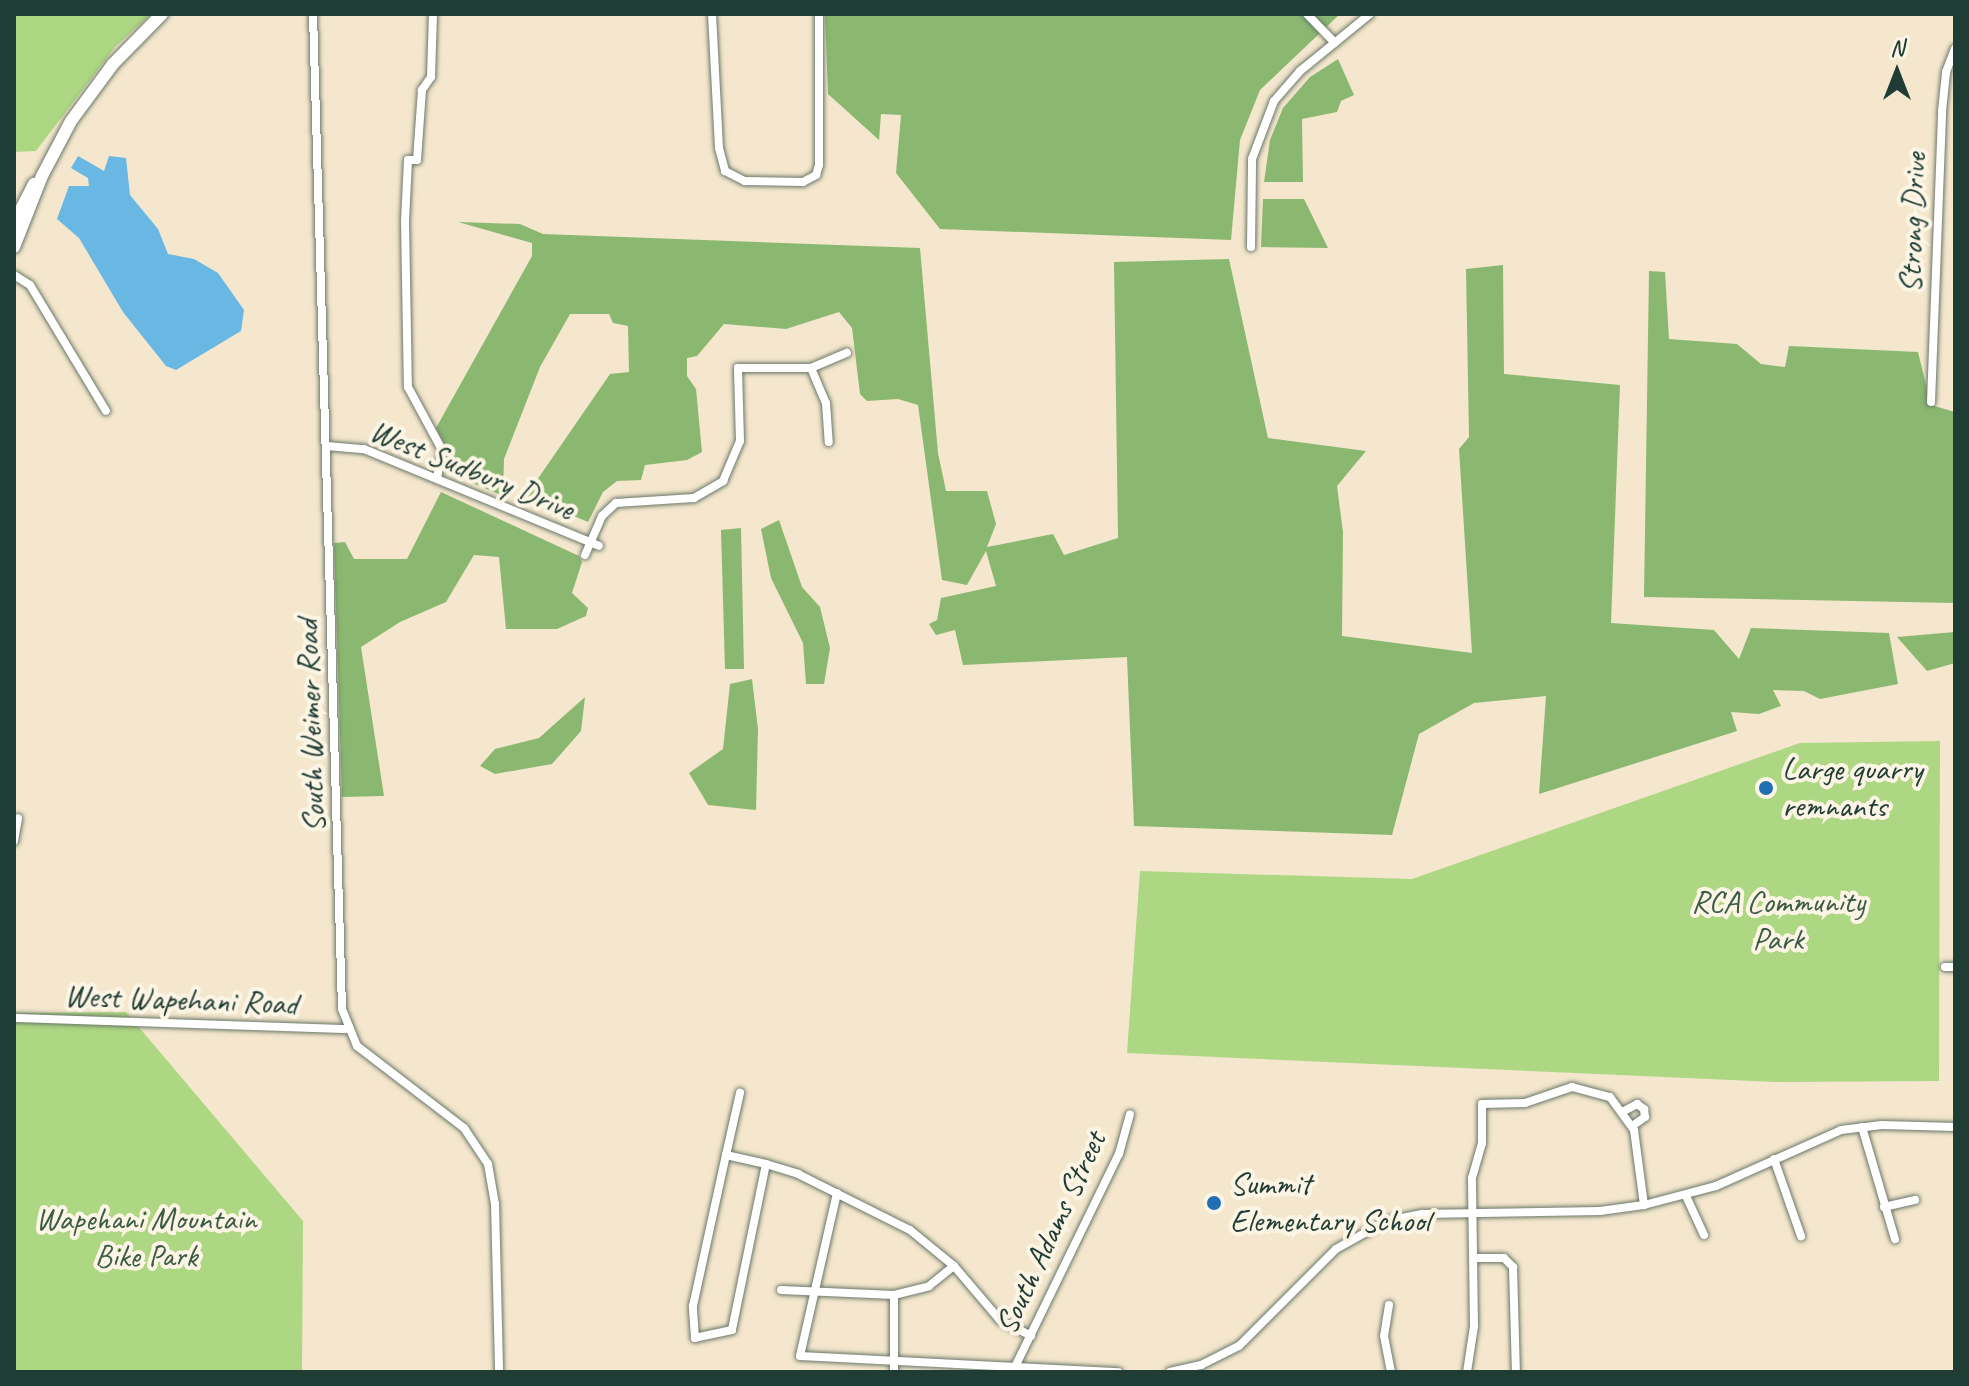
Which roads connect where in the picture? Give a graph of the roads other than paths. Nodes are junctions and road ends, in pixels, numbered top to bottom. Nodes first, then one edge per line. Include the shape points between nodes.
1 (162, 14) edge
2 (313, 14) edge
3 (433, 14) edge
4 (712, 14) edge
5 (819, 14) edge
6 (1307, 14) edge
7 (1370, 14) edge
8 (1335, 43) junction
9 (1955, 49) edge
10 (42, 176) junction
11 (14, 223) edge
12 (14, 247) edge
13 (1251, 247) dead end
14 (14, 275) edge
15 (847, 353) dead end
16 (811, 368) junction
17 (1931, 402) dead end
18 (106, 411) dead end
19 (829, 442) dead end
20 (327, 446) junction
21 (437, 478) junction
22 (594, 544) junction
23 (585, 555) dead end
24 (18, 818) dead end
25 (14, 841) edge
26 (14, 1018) edge
27 (346, 1029) junction
28 (740, 1093) dead end
29 (1624, 1111) junction
30 (1130, 1114) dead end
31 (1632, 1126) junction
32 (1862, 1127) junction
33 (1955, 1127) edge
34 (726, 1155) junction
35 (1774, 1159) junction
36 (766, 1164) junction
37 (837, 1193) junction
38 (1686, 1196) junction
39 (1915, 1200) dead end
40 (1644, 1205) junction
41 (1884, 1207) junction
42 (1473, 1213) junction
43 (1704, 1235) dead end
44 (1801, 1236) dead end
45 (1895, 1239) dead end
46 (1474, 1258) junction
47 (954, 1266) junction
48 (781, 1290) dead end
49 (813, 1293) junction
50 (894, 1295) junction
51 (1389, 1305) dead end
52 (1031, 1336) junction
53 (894, 1361) junction
54 (968, 1368) edge
55 (1188, 1370) edge
56 (1013, 1371) edge
57 (499, 1372) edge
58 (894, 1372) edge
59 (1119, 1372) edge
60 (1170, 1372) edge
61 (1391, 1372) edge
62 (1467, 1372) edge
63 (1516, 1372) edge

1 - 10 main road via 92,90
2 - 20 street, South Weimer Road
3 - 21 street via 431,77 422,90 417,160 408,160 405,221 408,387 442,450
4 - 5 street via 721,161 729,175 745,181 803,182 816,175 819,165
6 - 8 street
7 - 8 street
8 - 13 street via 1274,101 1260,130 1252,159
9 - 17 street, Strong Drive via 1946,72 1942,111
10 - 11 main road
10 - 12 main road
14 - 18 street via 30,285
15 - 16 street
16 - 19 street via 826,403
16 - 22 street via 738,368 740,441 723,481 694,498 616,503 602,516
20 - 21 street, West Sudbury Drive via 364,449
20 - 27 street, South Weimer Road
21 - 22 street, West Sudbury Drive
22 - 23 street
24 - 25 street
26 - 27 street, West Wapehani Road
27 - 57 street via 363,1052 464,1128 488,1164 495,1204
28 - 34 street
29 - 31 street
29 - 31 street via 1637,1104 1644,1109 1643,1120
29 - 42 street via 1605,1094 1578,1087 1525,1103 1482,1104
30 - 52 street, South Adams Street via 1119,1154
31 - 40 street
32 - 33 street
32 - 35 street via 1815,1139
32 - 41 street
34 - 36 street
34 - 36 street via 696,1289 695,1338 732,1330
35 - 38 street
35 - 44 street
36 - 37 street
37 - 47 street via 910,1230
37 - 49 street
38 - 40 street
38 - 43 street
39 - 41 street
40 - 42 street
41 - 45 street
42 - 46 street
42 - 55 street via 1410,1215 1366,1229 1328,1256 1239,1346
46 - 62 street via 1474,1326
46 - 63 street via 1504,1258 1513,1267
47 - 50 street via 929,1286
47 - 52 street via 1000,1320
48 - 49 street
49 - 50 street
49 - 53 street via 800,1356
50 - 53 street
51 - 61 street via 1384,1336
52 - 56 street, South Adams Street
53 - 54 street
53 - 58 street
54 - 56 street
55 - 60 street
56 - 59 street

